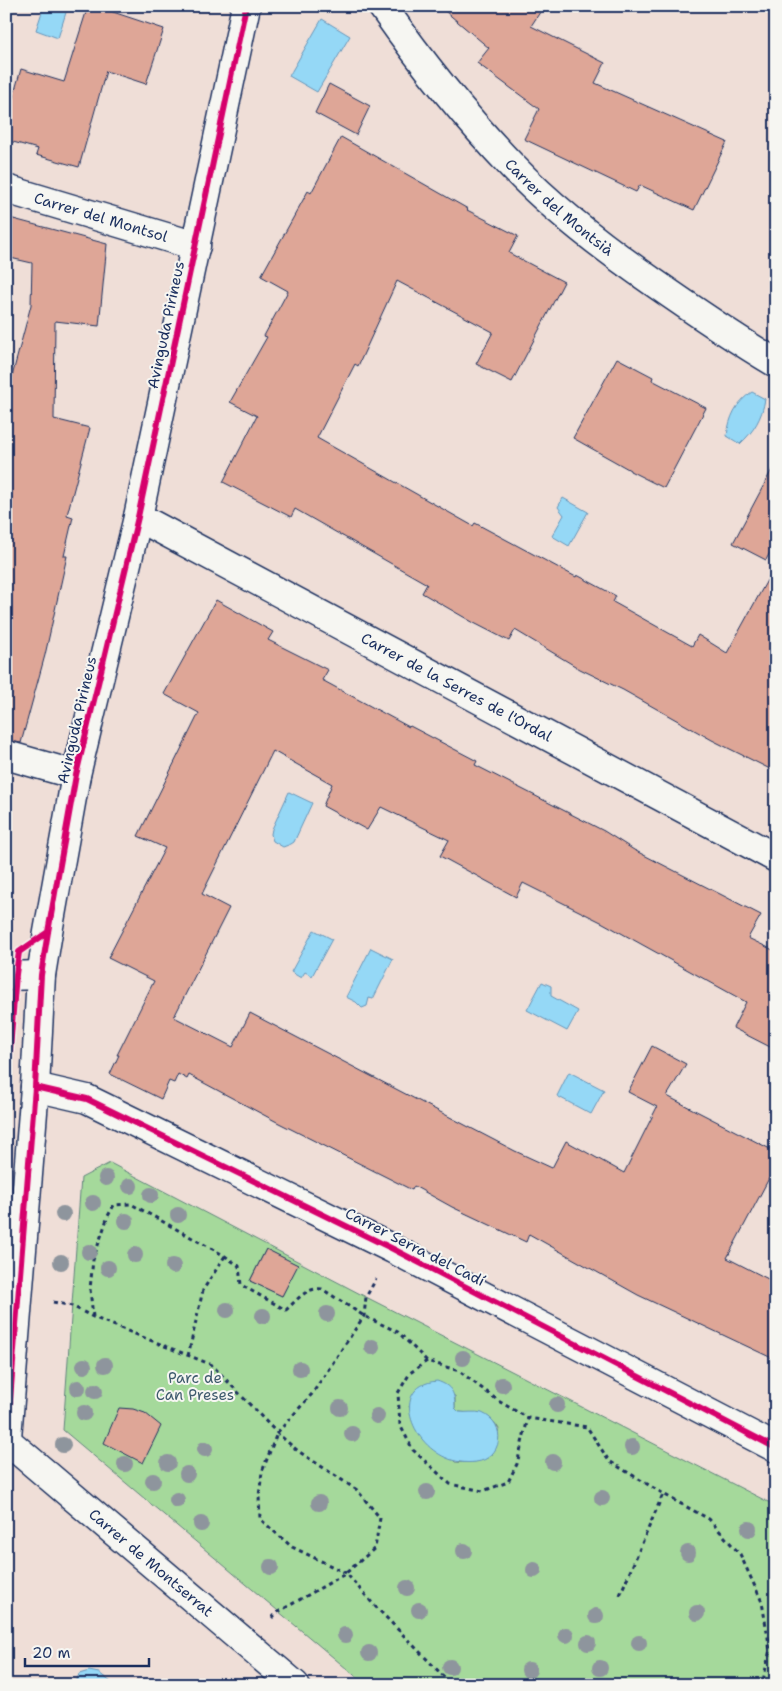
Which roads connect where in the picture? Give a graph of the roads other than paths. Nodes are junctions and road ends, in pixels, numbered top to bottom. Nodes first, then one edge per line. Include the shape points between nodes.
1 (246, 6) edge
2 (382, 6) edge
3 (6, 189) edge
4 (196, 246) junction
5 (776, 363) edge
6 (138, 517) junction
7 (6, 755) edge
8 (76, 775) junction
9 (776, 858) edge
10 (41, 975) junction
11 (6, 976) edge
12 (34, 1088) junction
13 (6, 1443) edge
14 (776, 1448) edge
15 (296, 1685) edge

1 - 4 street, Avinguda Pirineus
2 - 5 street, Carrer del Montsià via 452,100 514,168 565,215 627,264
3 - 4 street, Carrer del Montsol
4 - 6 street, Avinguda Pirineus
6 - 8 street, Avinguda Pirineus
6 - 9 street, Carrer de la Serres de l'Ordal
7 - 8 street
8 - 10 street, Avinguda Pirineus
10 - 11 street
10 - 12 street, Avinguda Pirineus
12 - 13 street, Avinguda Pirineus
12 - 14 street, Carrer Serra del Cadí via 88,1099 105,1107 393,1249
13 - 15 street, Carrer de Montserrat

